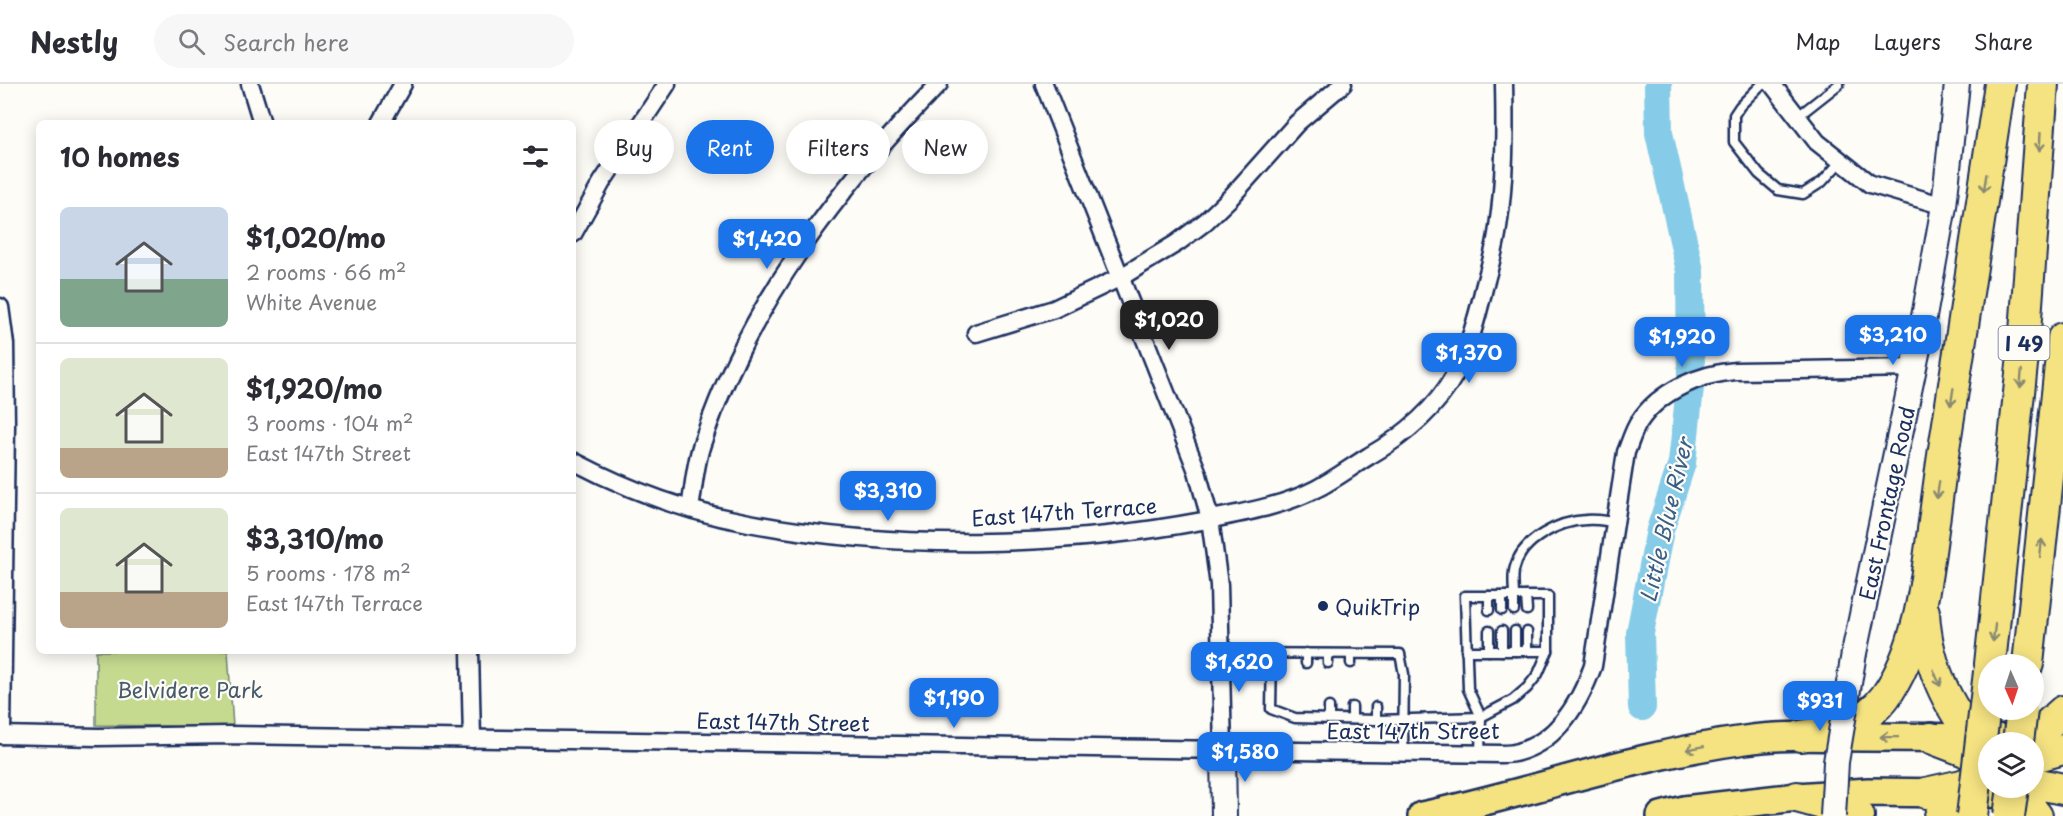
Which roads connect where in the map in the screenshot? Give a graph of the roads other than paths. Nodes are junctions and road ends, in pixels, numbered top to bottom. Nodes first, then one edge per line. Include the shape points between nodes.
1 (250, 84) edge
2 (403, 84) edge
3 (667, 84) edge
4 (939, 84) edge
5 (1044, 84) edge
6 (1343, 84) edge
7 (1504, 84) edge
8 (1762, 84) edge
9 (1772, 84) edge
10 (1839, 84) edge
11 (1957, 84) edge
12 (2000, 84) edge
13 (2043, 84) edge
14 (1797, 117) junction
15 (261, 120) edge
16 (383, 120) edge
17 (1841, 161) junction
18 (1944, 206) junction
19 (576, 229) edge
20 (1121, 277) junction
21 (0, 307) edge
22 (976, 333) dead end
23 (2063, 338) edge
24 (1914, 369) junction
25 (576, 462) edge
26 (690, 508) junction
27 (1210, 519) junction
28 (1614, 522) junction
29 (1489, 596) junction
30 (1502, 596) junction
31 (1514, 596) junction
32 (1526, 596) junction
33 (1923, 600) junction
34 (1489, 610) dead end
35 (1502, 610) dead end
36 (1514, 610) dead end
37 (1527, 610) dead end
38 (1489, 631) dead end
39 (1502, 631) dead end
40 (1515, 631) dead end
41 (1527, 632) dead end
42 (1466, 651) junction
43 (1489, 651) junction
44 (1502, 651) junction
45 (1515, 651) junction
46 (1527, 651) junction
47 (1548, 651) junction
48 (1221, 653) junction
49 (1272, 653) junction
50 (470, 654) edge
51 (1991, 654) edge
52 (2029, 654) edge
53 (1306, 707) dead end
54 (1329, 707) dead end
55 (1352, 707) dead end
56 (1376, 707) dead end
57 (2063, 711) edge
58 (1481, 717) junction
59 (1305, 718) junction
60 (1403, 718) junction
61 (1329, 719) junction
62 (1352, 719) junction
63 (1376, 720) junction
64 (1981, 720) edge
65 (2041, 732) edge
66 (1, 735) edge
67 (1801, 736) junction
68 (1931, 738) junction
69 (472, 739) junction
70 (2063, 740) edge
71 (2044, 743) edge
72 (1978, 746) edge
73 (2044, 747) edge
74 (1978, 749) edge
75 (2063, 749) edge
76 (1223, 751) junction
77 (1403, 753) junction
78 (1480, 754) junction
79 (1978, 759) edge
80 (1978, 779) edge
81 (2063, 789) edge
82 (1978, 791) edge
83 (2044, 793) edge
84 (2063, 794) edge
85 (2044, 795) edge
86 (1797, 797) junction
87 (2015, 798) edge
88 (1933, 805) edge
89 (1968, 805) edge
90 (1224, 816) edge
91 (1422, 816) edge
92 (1661, 816) edge
93 (1833, 816) edge
94 (1859, 816) edge

1 - 15 street
2 - 16 street
3 - 19 street
4 - 26 street via 848,185 795,257 758,317 727,379 702,443
5 - 20 street
6 - 20 street via 1297,123 1205,222
7 - 27 street, East 147th Terrace via 1505,157 1498,229 1474,332 1453,377 1422,417 1383,448 1315,489 1277,503
8 - 17 lane via 1734,115 1734,142 1759,174 1778,190 1803,194 1822,182
9 - 14 street
10 - 14 lane
11 - 18 street, East Frontage Road
12 -> 33 highway
13 -> 51 highway, I 49 via 2024,346
14 - 17 street via 1817,142
17 - 18 street via 1870,184
18 - 24 street, East Frontage Road
20 - 22 street via 1054,309
20 - 27 street via 1197,471
21 - 66 street via 5,344 6,425
52 -> 23 highway, I 49
24 - 28 street, East 147th Street via 1735,370 1682,386 1664,397 1639,422 1626,452
24 - 93 street, East Frontage Road, bridge via 1854,653 1836,762
25 - 26 street, East 147th Terrace via 635,491
26 - 27 street, East 147th Terrace via 747,523 923,542 1061,538
27 - 48 street via 1219,585
28 - 31 lane via 1586,520 1542,534 1524,549 1515,567
28 - 78 street, East 147th Street via 1593,666 1575,705 1559,727 1541,741 1519,752
29 - 30 lane
29 - 34 lane
29 - 42 lane via 1465,596
30 - 31 lane
30 - 35 lane
31 - 32 lane
31 - 36 lane
32 - 37 lane
32 - 47 lane via 1548,596
33 - 67 highway via 1902,669 1884,699 1848,725
33 -> 72 highway via 1930,661 1944,693
38 - 43 lane
39 - 44 lane
40 - 45 lane
41 - 46 lane
42 - 43 lane
42 - 58 lane via 1468,689
43 - 44 lane
44 - 45 lane
45 - 46 lane
46 - 47 lane
47 - 58 lane via 1527,688
48 - 49 lane
48 - 76 street
49 - 59 lane via 1270,710
49 - 60 lane via 1328,659 1400,654 1404,674
50 - 69 street
53 - 59 lane
54 - 61 lane
55 - 62 lane
56 - 63 lane
57 - 65 highway
58 - 60 lane
58 - 78 lane
59 - 61 lane
60 - 63 lane
60 - 77 lane
61 - 62 lane
62 - 63 lane
64 - 89 highway, bridge
66 - 69 street, East 147th Street
68 -> 67 main road
67 -> 91 main road via 1701,746
68 - 74 main road
68 - 79 highway
69 - 76 street, East 147th Street
70 - 71 highway
73 - 75 highway
76 - 77 street, East 147th Street
76 - 90 street
77 - 78 street, East 147th Street
80 - 88 highway
81 - 83 highway
82 - 89 highway
84 - 85 main road
86 - 88 main road via 1869,792
86 - 92 main road
86 - 94 highway
87 - 89 main road
88 - 89 highway

